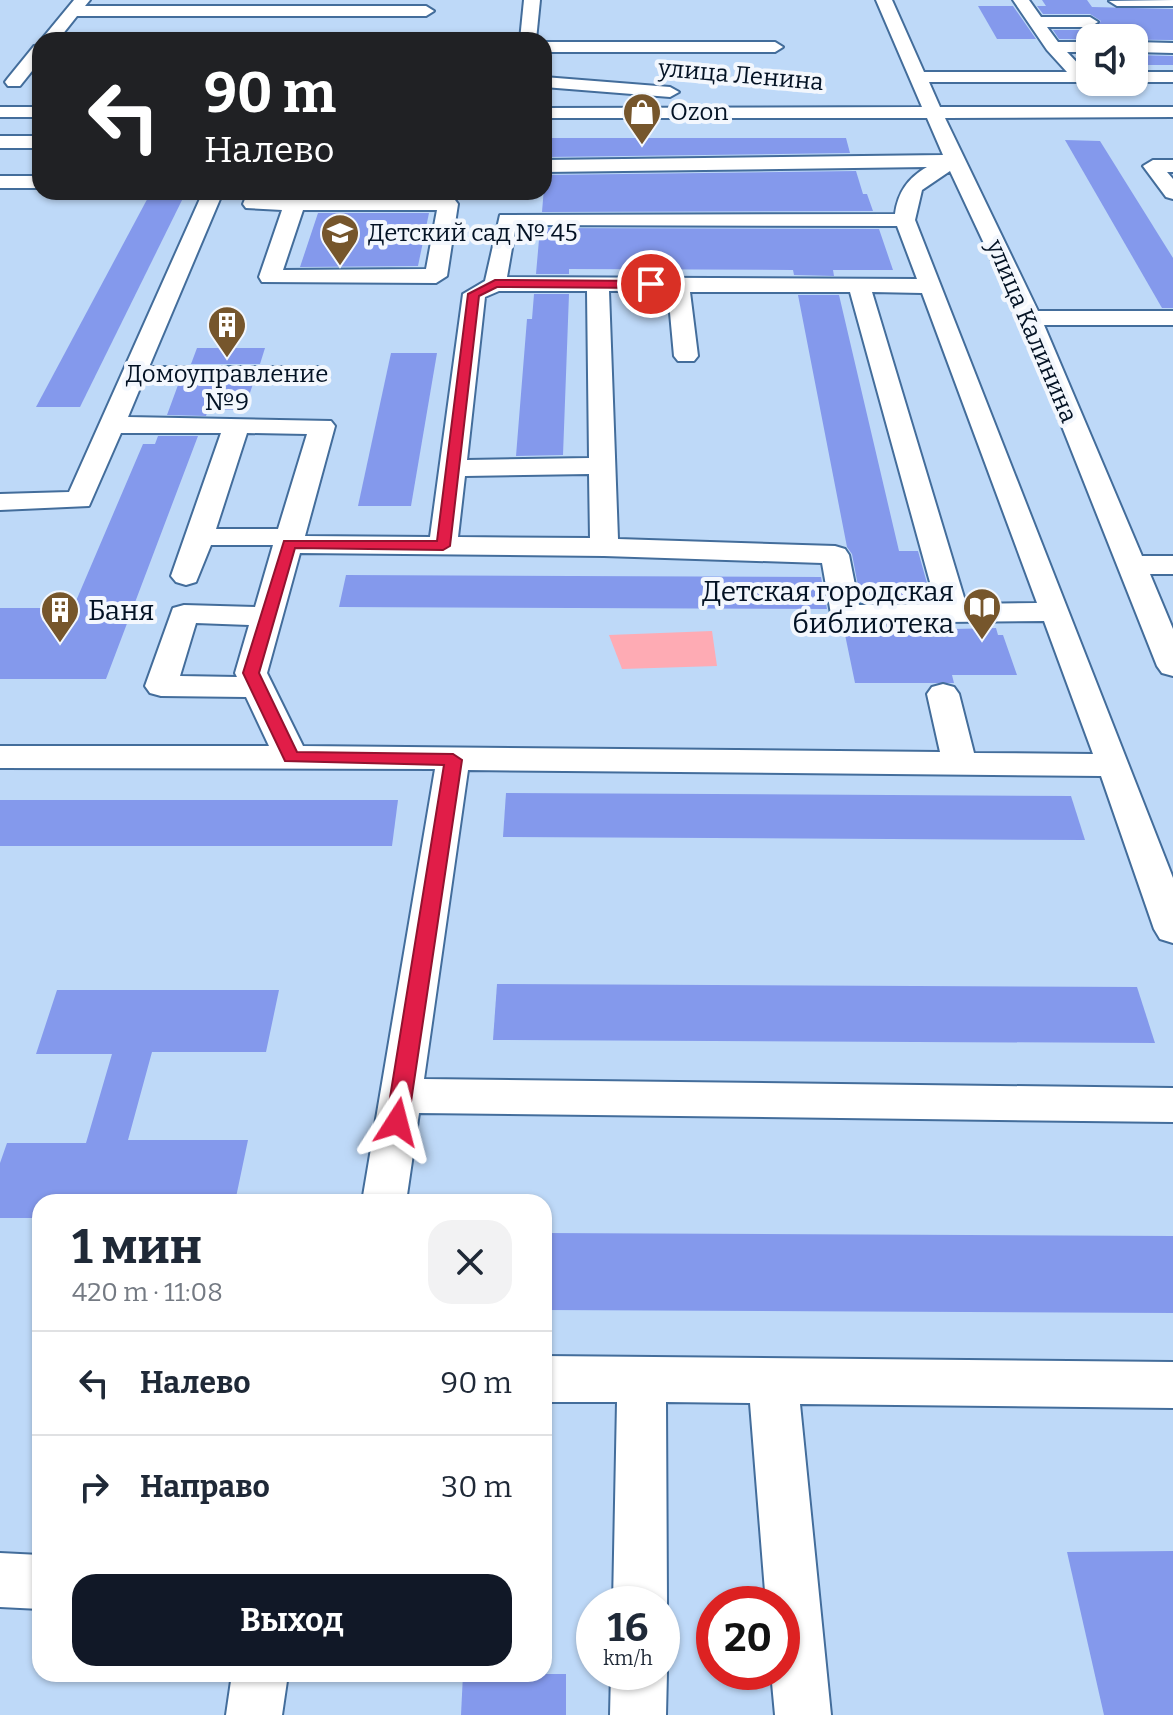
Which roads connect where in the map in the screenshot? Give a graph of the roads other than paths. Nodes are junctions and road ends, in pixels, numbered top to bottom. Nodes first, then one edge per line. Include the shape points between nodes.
1 (532, 0) edge
2 (884, 0) edge
3 (1021, 0) edge
4 (1117, 1) edge
5 (1173, 1) edge
6 (79, 6) edge
7 (426, 12) edge
8 (1036, 22) junction
9 (1090, 22) dead end
10 (56, 32) edge
11 (529, 32) edge
12 (552, 47) edge
13 (775, 47) dead end
14 (1053, 47) junction
15 (1076, 47) edge
16 (1148, 47) edge
17 (1173, 48) edge
18 (32, 58) edge
19 (1076, 68) edge
20 (919, 77) junction
21 (1076, 77) edge
22 (1148, 77) edge
23 (1173, 77) edge
24 (7, 82) edge
25 (32, 82) edge
26 (552, 83) edge
27 (10, 112) edge
28 (32, 112) edge
29 (935, 112) junction
30 (1173, 112) edge
31 (552, 113) edge
32 (0, 139) edge
33 (32, 141) edge
34 (955, 161) junction
35 (552, 166) edge
36 (1173, 166) edge
37 (0, 182) edge
38 (32, 182) edge
39 (1173, 193) edge
40 (210, 200) edge
41 (255, 200) edge
42 (295, 203) junction
43 (905, 220) junction
44 (495, 284) junction
45 (598, 284) junction
46 (678, 284) junction
47 (859, 285) junction
48 (932, 286) junction
49 (1030, 318) junction
50 (1173, 318) edge
51 (686, 356) dead end
52 (135, 374) junction
53 (317, 374) dead end
54 (114, 425) junction
55 (237, 425) junction
56 (603, 466) junction
57 (452, 468) junction
58 (0, 502) edge
59 (199, 537) junction
60 (290, 540) junction
61 (443, 546) junction
62 (604, 547) junction
63 (1129, 565) junction
64 (1173, 565) edge
65 (186, 576) dead end
66 (1056, 612) junction
67 (954, 613) junction
68 (268, 617) junction
69 (1173, 666) edge
70 (257, 687) junction
71 (943, 694) dead end
72 (0, 757) edge
73 (291, 757) junction
74 (453, 760) junction
75 (959, 762) junction
76 (1114, 765) junction
77 (1173, 929) edge
78 (401, 1096) junction
79 (1173, 1105) edge
80 (385, 1194) edge
81 (552, 1379) edge
82 (642, 1379) junction
83 (773, 1381) junction
84 (1173, 1385) edge
85 (0, 1580) edge
86 (32, 1582) edge
87 (640, 1586) edge
88 (259, 1682) edge
89 (639, 1690) edge
90 (254, 1715) edge
91 (638, 1715) edge
92 (803, 1715) edge

1 - 11 street
2 - 20 street, улица Калинина
3 - 8 street
4 - 5 street
6 - 7 street
6 - 10 street
8 - 9 street
8 - 14 street
12 - 13 street
14 - 15 street
14 - 19 street
16 - 17 street
18 - 24 street
20 - 21 street
20 - 29 street, улица Калинина
22 - 23 street
24 - 25 street
26 - 29 street, улица Ленина
27 - 28 street
27 - 32 street
29 - 30 street, улица Ленина
29 - 31 street, улица Ленина
29 - 34 street, улица Калинина
32 - 33 street
34 - 35 street
34 - 43 street via 924,176 906,196
34 - 49 street, улица Калинина
36 - 39 street via 1153,166
37 - 38 street
40 - 52 street
41 - 42 street via 253,204
42 - 42 street via 270,277 436,276 452,238 448,204
43 - 44 street via 507,219 497,237
43 - 48 street
44 - 45 street
44 - 57 street via 474,294
45 - 46 street
45 - 56 street
46 - 47 street
46 - 51 street
47 - 48 street
47 - 67 street
48 - 66 street
49 - 50 street
49 - 63 street, улица Калинина
52 - 53 street
52 - 54 street
54 - 55 street
54 - 58 street via 79,500
55 - 59 street
55 - 60 street via 322,426
56 - 57 street
56 - 62 street
57 - 61 street
59 - 60 street
59 - 65 street
60 - 61 street
60 - 68 street
61 - 62 street
62 - 67 street via 835,555 846,614
63 - 64 street
63 - 69 street, улица Калинина
66 - 67 street
66 - 76 street
68 - 70 street via 251,673
68 - 70 street via 184,614 161,686
70 - 73 street
71 - 75 street
72 - 73 street
73 - 74 street
74 - 75 street
74 - 78 street
75 - 76 street
76 - 77 street
78 - 79 street
78 - 80 street
81 - 82 street
82 - 83 street
82 - 87 street
83 - 84 street
83 - 92 street
85 - 86 street
88 - 90 street
89 - 91 street

